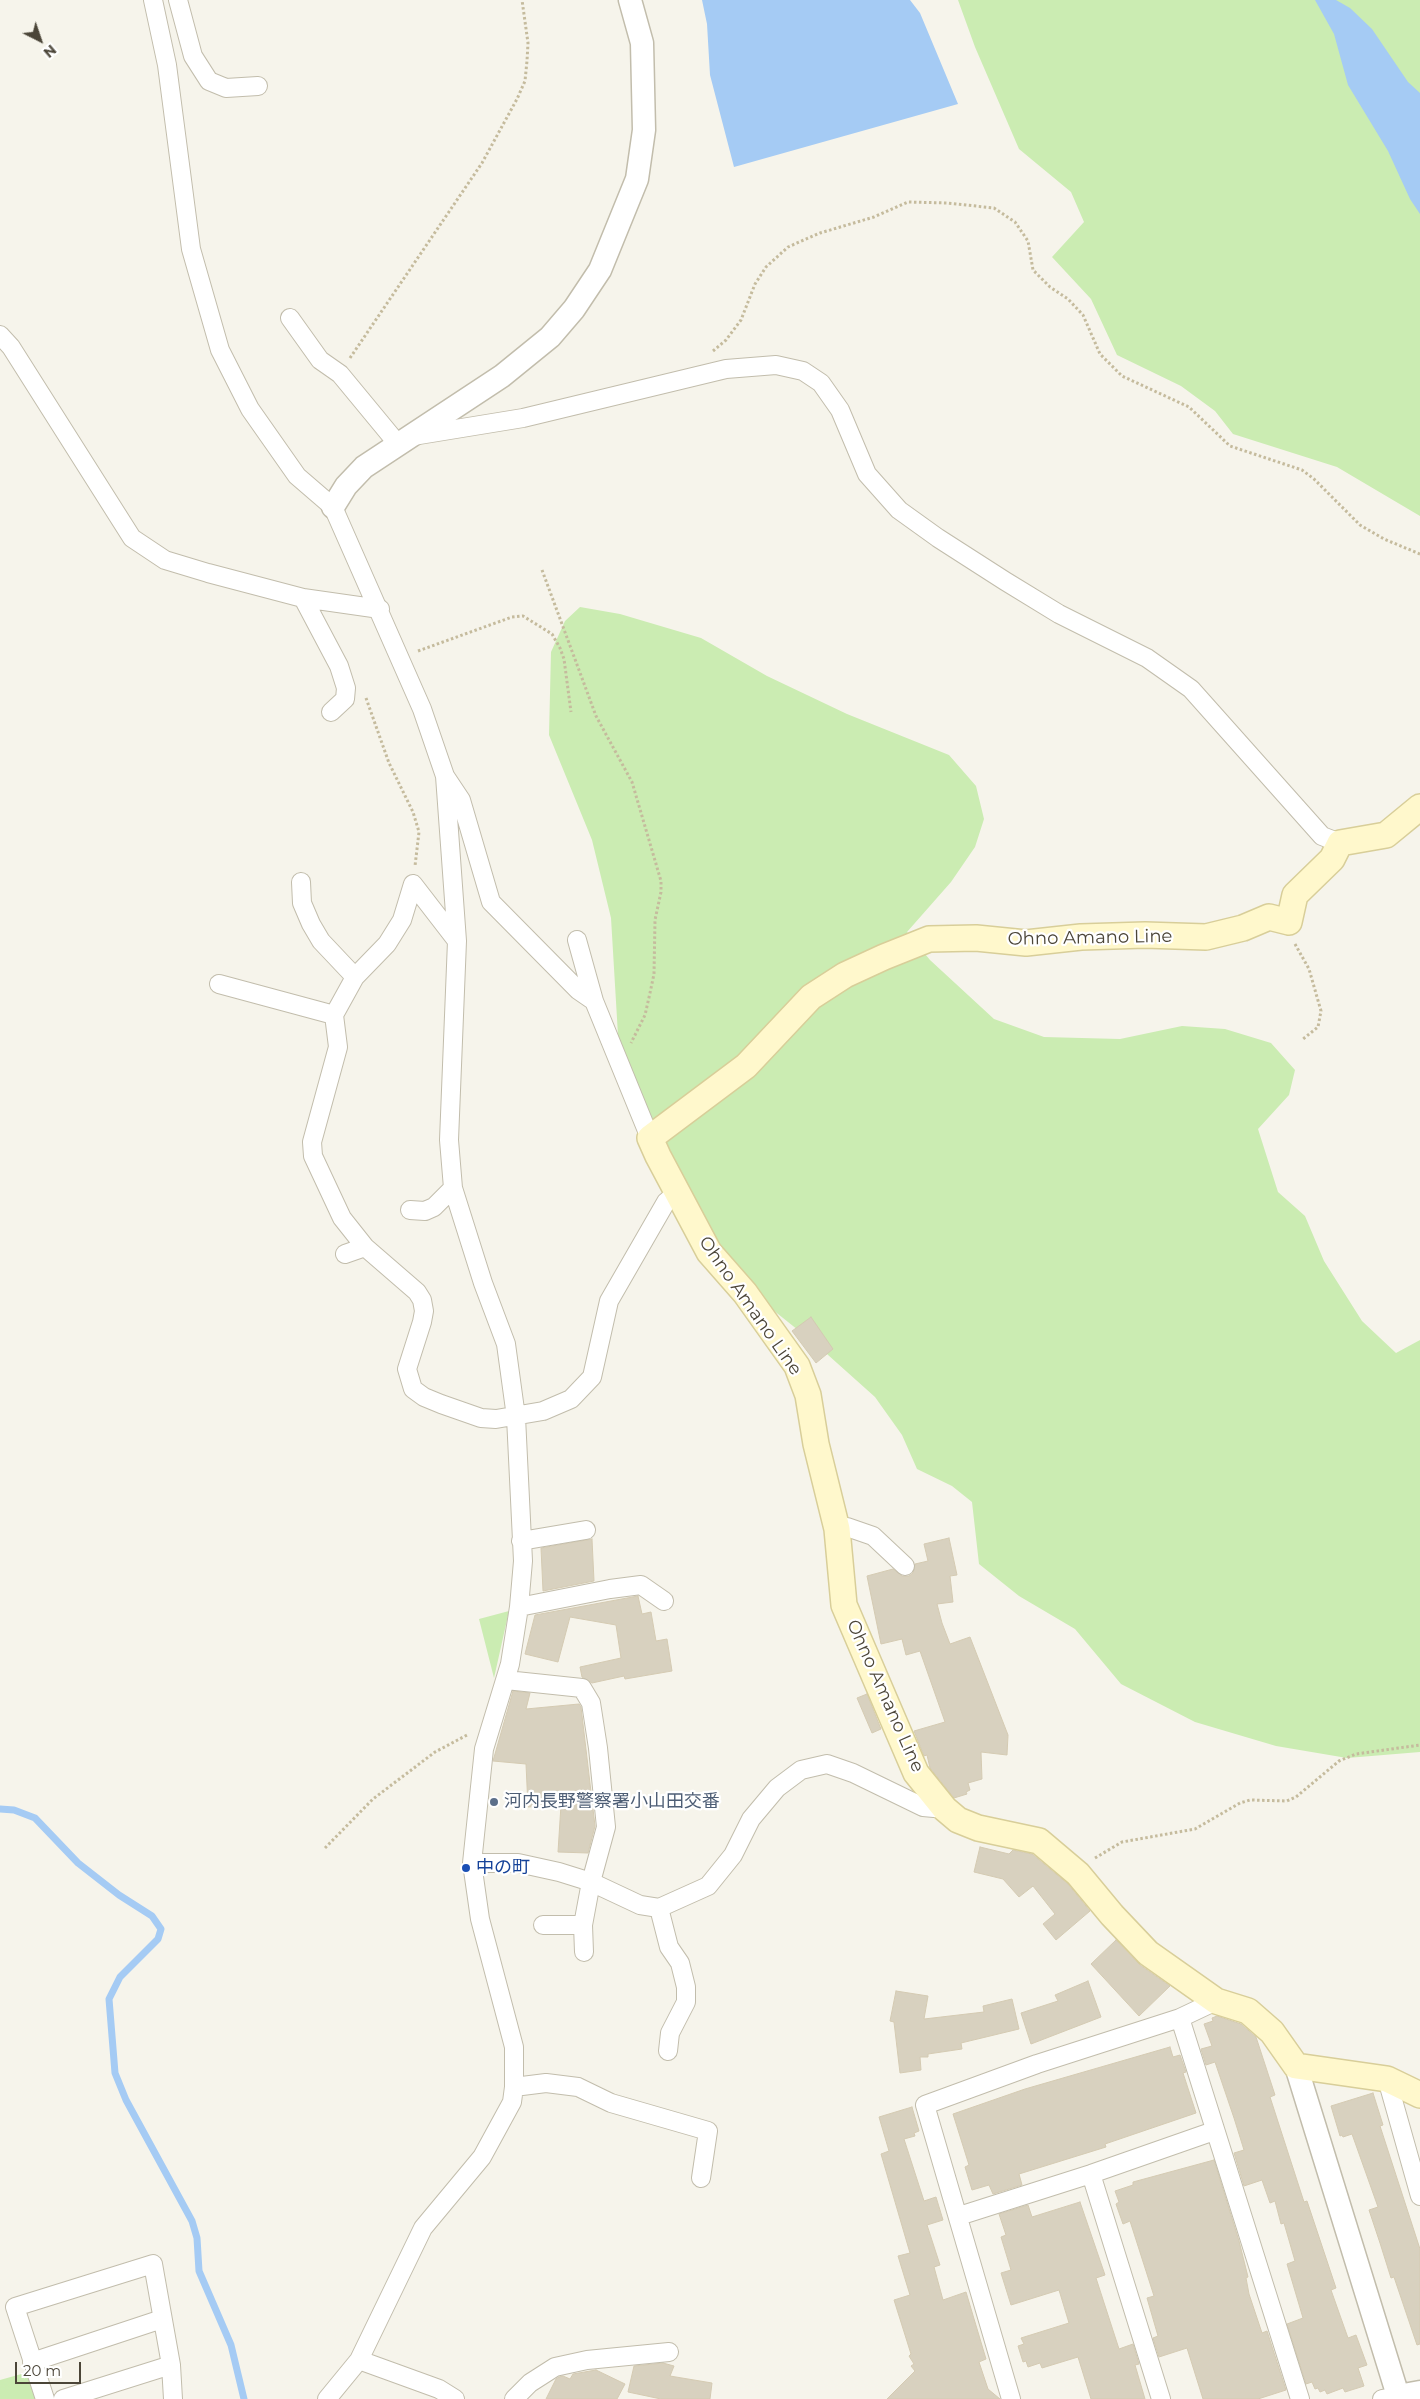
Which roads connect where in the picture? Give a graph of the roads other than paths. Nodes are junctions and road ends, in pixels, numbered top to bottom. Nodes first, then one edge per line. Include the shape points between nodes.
1 (153, 0) edge
2 (178, 0) edge
3 (630, 0) edge
4 (258, 86) dead end
5 (290, 318) dead end
6 (0, 336) edge
7 (401, 441) junction
8 (333, 507) junction
9 (303, 598) junction
10 (380, 609) junction
11 (331, 712) dead end
12 (445, 776) junction
13 (1420, 807) edge
14 (1340, 843) junction
15 (301, 882) dead end
16 (577, 940) dead end
17 (457, 941) junction
18 (355, 977) junction
19 (219, 984) dead end
20 (594, 1001) junction
21 (334, 1015) junction
22 (650, 1138) junction
23 (453, 1188) junction
24 (678, 1192) junction
25 (410, 1210) dead end
26 (365, 1246) junction
27 (345, 1254) dead end
28 (516, 1417) junction
29 (837, 1529) junction
30 (586, 1530) dead end
31 (521, 1541) junction
32 (905, 1566) dead end
33 (664, 1601) dead end
34 (519, 1607) junction
35 (506, 1680) junction
36 (945, 1809) junction
37 (472, 1863) junction
38 (591, 1882) junction
39 (659, 1908) junction
40 (543, 1925) dead end
41 (583, 1925) junction
42 (584, 1952) dead end
43 (1216, 2001) junction
44 (1180, 2018) junction
45 (668, 2050) dead end
46 (1296, 2066) junction
47 (1387, 2079) junction
48 (514, 2087) junction
49 (1420, 2095) edge
50 (1214, 2131) junction
51 (1091, 2174) junction
52 (701, 2178) dead end
53 (1420, 2196) edge
54 (959, 2216) junction
55 (162, 2319) junction
56 (668, 2352) dead end
57 (359, 2360) junction
58 (32, 2362) junction
59 (171, 2366) junction
60 (1420, 2392) edge
61 (1393, 2398) edge
62 (45, 2399) edge
63 (63, 2399) edge
64 (173, 2399) edge
65 (327, 2399) edge
66 (455, 2399) edge
67 (514, 2399) edge
68 (1011, 2399) edge
69 (1161, 2399) edge
70 (1300, 2399) edge

1 - 8 street via 167,65 191,249 220,350 250,409 297,476
2 - 4 street via 193,56 209,81 226,88
3 - 7 street via 642,43 644,130 637,179 600,270 550,337 502,376
5 - 7 street via 320,360 340,374
6 - 9 street via 12,347 132,538 165,560
7 - 8 street via 364,467 346,486
7 - 14 street via 523,418 726,370 776,365 803,372 821,383 840,410 867,474 899,510 1005,581 1060,614 1146,658 1191,689 1322,836
8 - 10 street
9 - 10 street
9 - 11 street via 339,666 346,688 345,699
10 - 12 street via 422,709
12 - 17 street
12 - 20 street via 461,800 491,902 578,990
13 - 14 main road via 1386,835
14 - 22 main road, Ohno Amano Line via 1332,858 1295,895 1289,922 1269,917 1244,928 1206,937 1081,937 1026,943 976,938 929,939 845,974 811,997 746,1066
15 - 18 street via 302,903 311,924 321,941
16 - 20 street
17 - 18 street via 413,884 402,920 368,966
17 - 23 street via 448,1140
18 - 21 street
19 - 21 street
20 - 22 street
21 - 26 street via 338,1047 312,1142 313,1156 342,1218
22 - 24 main road, Ohno Amano Line
23 - 25 street via 434,1207 425,1211
23 - 28 street via 506,1344
24 - 28 street via 666,1202 609,1301 592,1377 585,1387 562,1405
24 - 29 main road, Ohno Amano Line via 709,1252 745,1293 797,1366 808,1395 816,1444
26 - 27 street
26 - 28 street via 422,1300 422,1322 407,1369 413,1389 424,1397 481,1418
28 - 31 street
29 - 32 street via 847,1527 873,1536
29 - 36 main road, Ohno Amano Line via 844,1605 916,1772
30 - 31 street
31 - 34 street via 523,1561
33 - 34 street via 641,1585 610,1588
34 - 35 street
35 - 37 street via 484,1749
35 - 38 street via 582,1688 591,1703 606,1827
36 - 39 street via 923,1807 827,1764 801,1770 777,1788 751,1819 733,1855 708,1886
36 - 43 main road, Ohno Amano Line via 958,1820 978,1828 1039,1841 1078,1874 1148,1953
37 - 38 street via 518,1863
37 - 48 street via 480,1919 514,2047
38 - 39 street via 640,1905
38 - 41 street
39 - 45 street via 669,1947 680,1963 686,1988 686,2002 670,2033
40 - 41 street
41 - 42 street
43 - 44 street
43 - 46 main road, Ohno Amano Line via 1248,2011 1272,2032
44 - 50 street
44 - 54 street via 1037,2064 926,2105
46 - 47 main road
46 - 61 street
47 - 49 main road
47 - 53 street
48 - 52 street via 546,2083 578,2088 612,2104 708,2130
48 - 57 street via 512,2102 482,2157 423,2228
50 - 51 street
50 - 70 street
51 - 54 street
51 - 69 street
54 - 68 street
55 - 58 street
55 - 58 street via 153,2264 14,2307
55 - 59 street
56 - 67 street via 587,2360 555,2367 530,2383
57 - 65 street
57 - 66 street via 439,2389
58 - 62 street
59 - 63 street
59 - 64 street
60 - 61 street

